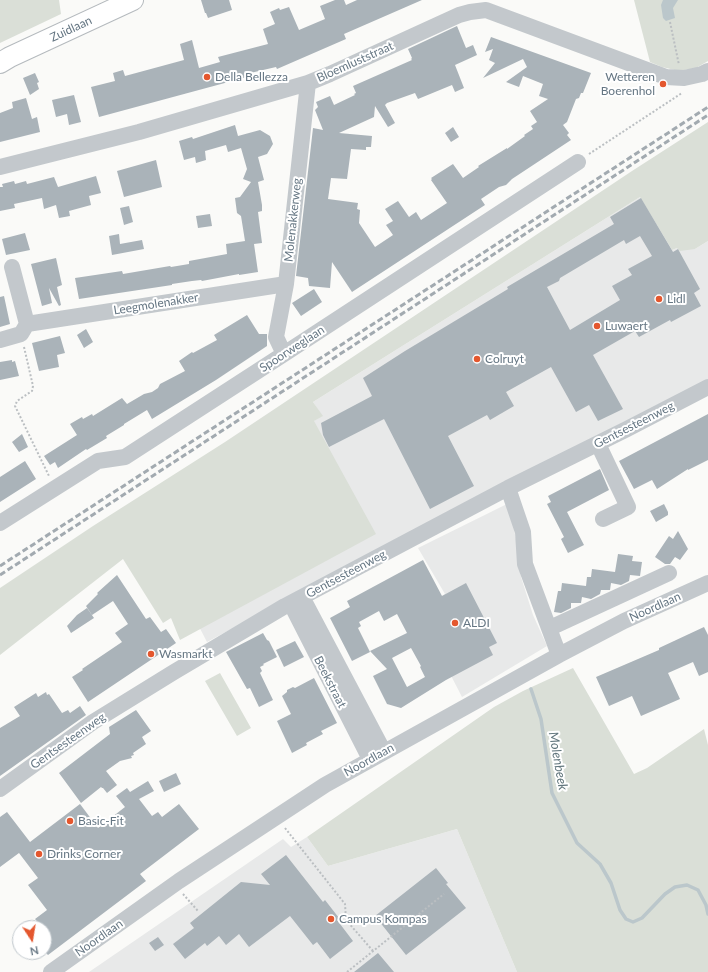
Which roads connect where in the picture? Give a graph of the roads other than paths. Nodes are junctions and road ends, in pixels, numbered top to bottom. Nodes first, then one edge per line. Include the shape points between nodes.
1 (121, 2) edge
2 (489, 5) edge
3 (3, 60) edge
4 (705, 72) edge
5 (308, 83) junction
6 (578, 162) road end
7 (0, 168) edge
8 (12, 267) dead end
9 (286, 284) junction
10 (24, 329) junction
11 (0, 340) edge
12 (284, 354) junction
13 (708, 386) edge
14 (598, 444) junction
15 (508, 488) junction
16 (603, 519) dead end
17 (0, 523) edge
18 (669, 573) dead end
19 (708, 583) edge
20 (296, 600) junction
21 (550, 628) junction
22 (559, 655) junction
23 (384, 752) junction
24 (370, 760) junction
25 (0, 789) edge
26 (51, 972) edge

1 - 3 main road, Zuidlaan
2 - 4 street, Bloemluststraat via 682,85
2 - 5 street, Bloemluststraat via 459,15
5 - 7 street, Bloemluststraat via 146,130
5 - 9 street, Molenakkerweg
6 - 12 street, Spoorweglaan
8 - 10 street
9 - 10 street, Leegmolenakker
9 - 12 street, Molenakkerweg via 276,337
10 - 11 street, Leegmolenakker
12 - 17 street, Spoorweglaan via 124,457 98,461
13 - 14 street, Gentsesteenweg
14 - 15 street, Gentsesteenweg
14 - 16 street via 628,507
15 - 20 street, Gentsesteenweg
15 - 21 street via 523,532 530,578
18 - 21 street
19 - 22 street, Noordlaan via 624,621
20 - 23 street, Beekstraat
20 - 24 street, Beekstraat
20 - 25 street, Gentsesteenweg via 93,722
21 - 22 street
22 - 23 street, Noordlaan
23 - 24 street, Noordlaan
24 - 26 street, Noordlaan via 325,785 180,881

